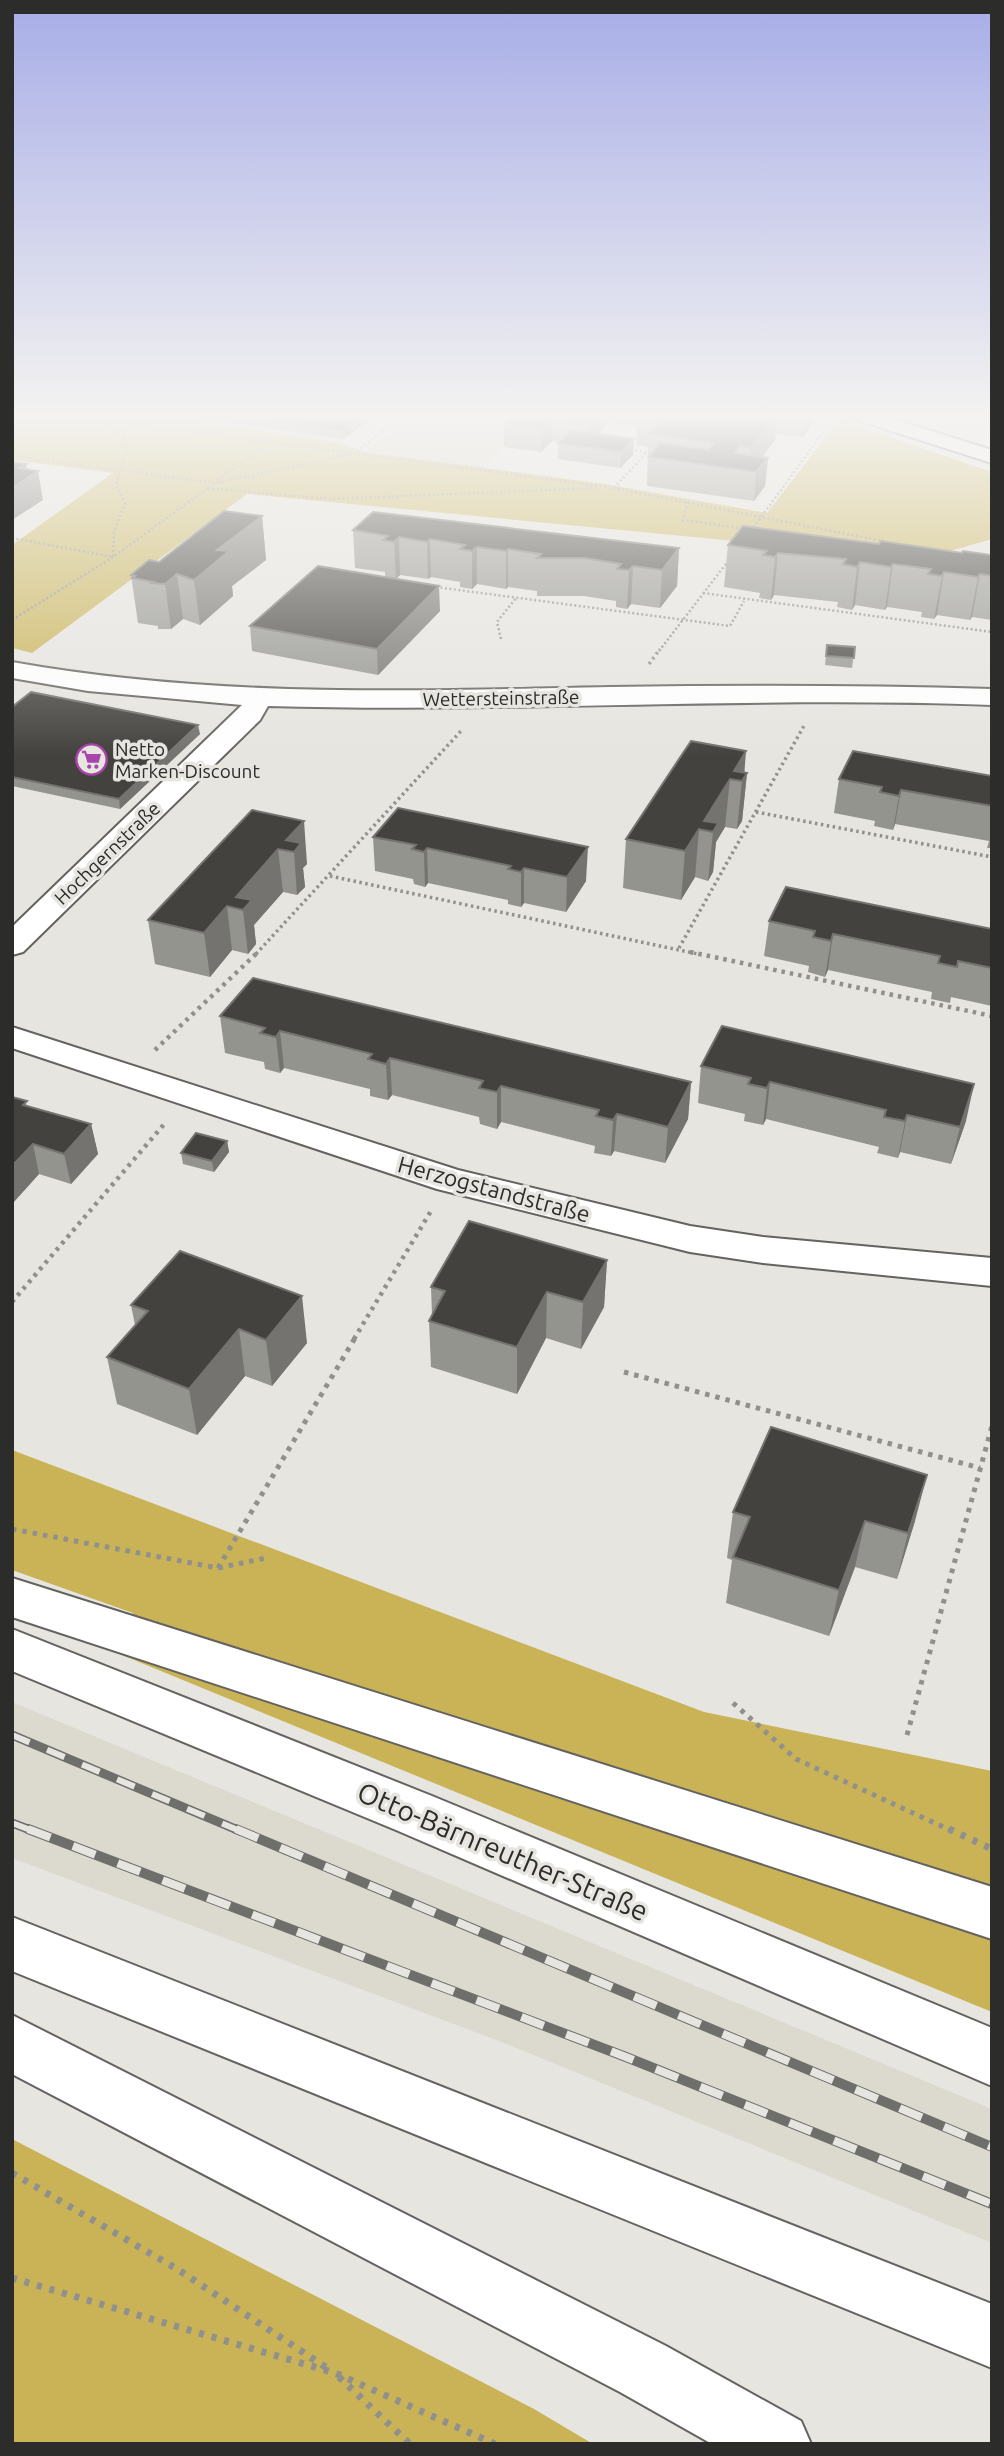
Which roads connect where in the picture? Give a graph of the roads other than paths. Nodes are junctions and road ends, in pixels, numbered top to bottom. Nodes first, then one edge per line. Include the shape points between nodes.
1 (12, 670) edge
2 (992, 696) edge
3 (258, 699) junction
4 (12, 945) edge
5 (12, 1037) edge
6 (992, 1272) edge
7 (12, 1597) edge
8 (12, 1649) edge
9 (992, 1913) edge
10 (12, 1944) edge
11 (12, 2043) edge
12 (992, 2057) edge
13 (992, 2336) edge
14 (778, 2444) edge

1 - 3 street, Wettersteinstraße
2 - 3 street, Wettersteinstraße via 822,693
3 - 4 street, Hochgernstraße via 251,714
5 - 6 street, Herzogstandstraße via 450,1180 690,1239
7 - 9 street
8 - 12 street, Otto-Bärnreuther-Straße
10 - 13 street
11 - 14 street via 643,2369

